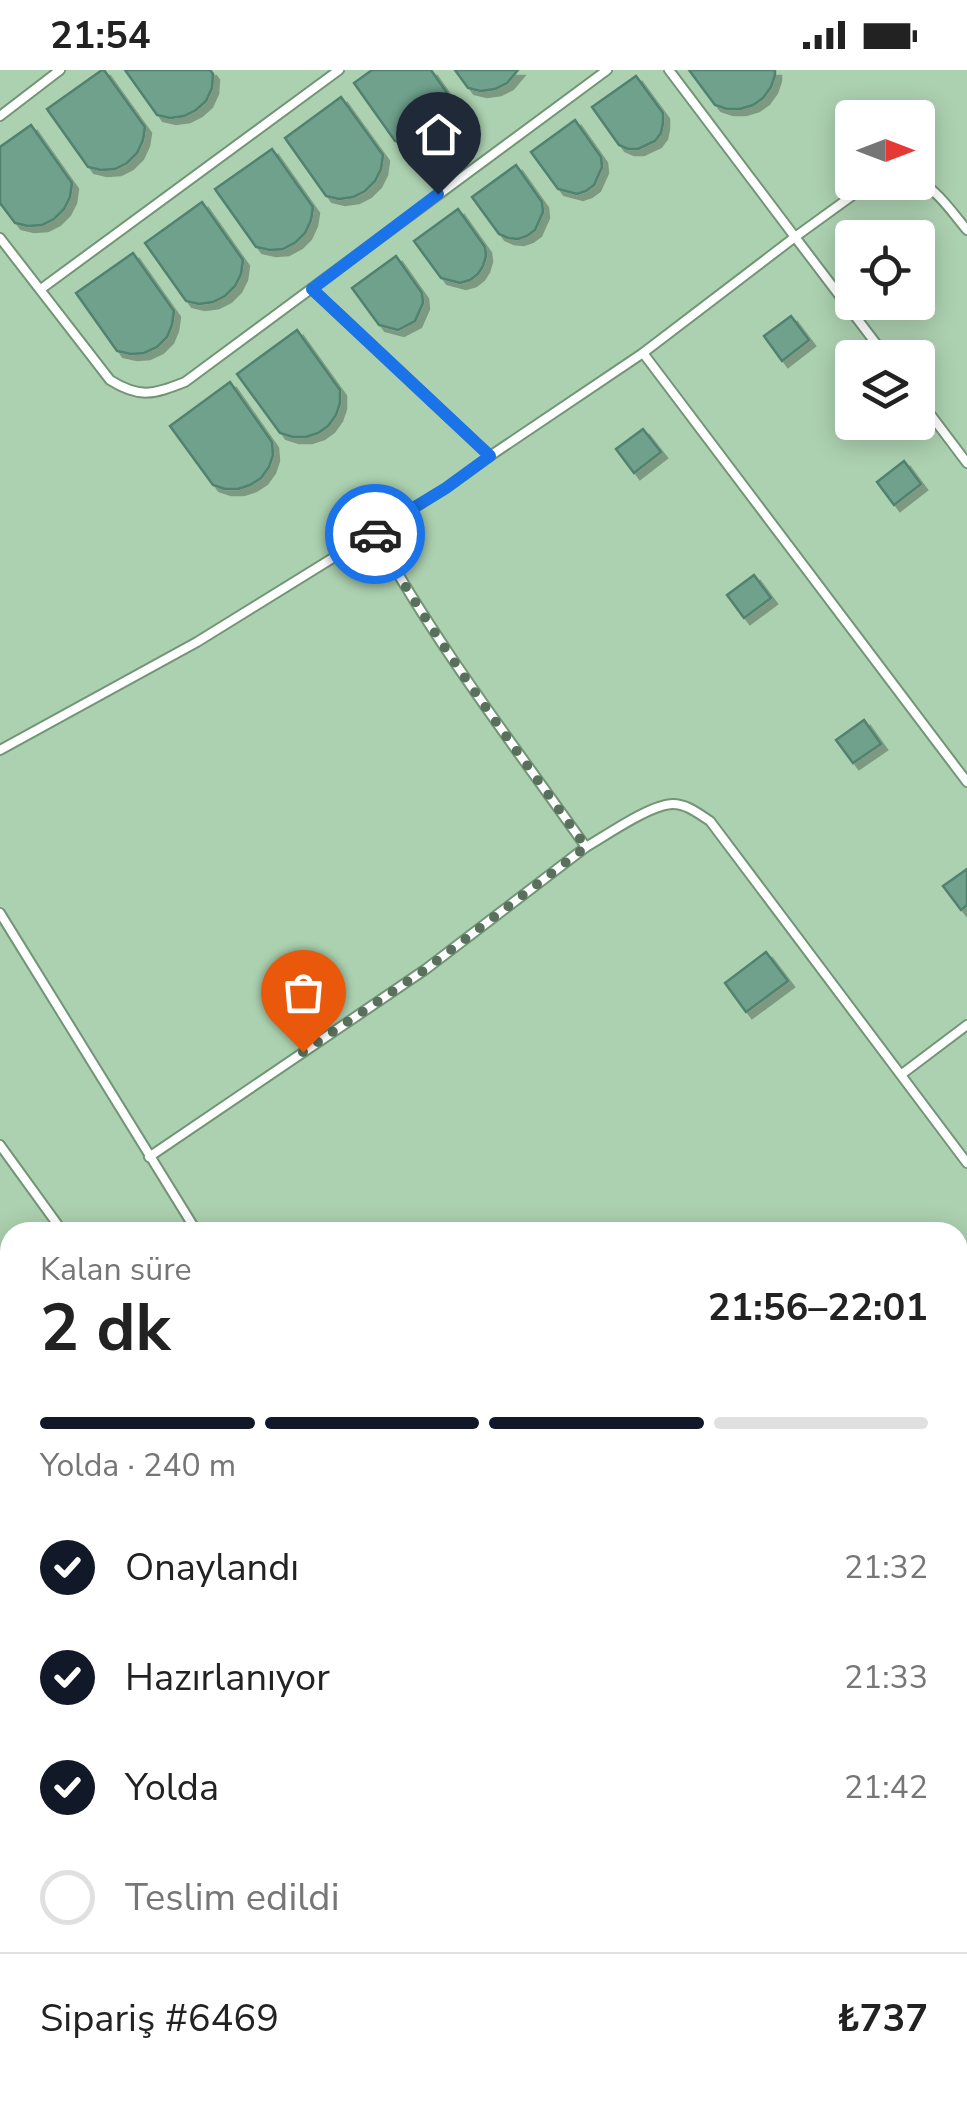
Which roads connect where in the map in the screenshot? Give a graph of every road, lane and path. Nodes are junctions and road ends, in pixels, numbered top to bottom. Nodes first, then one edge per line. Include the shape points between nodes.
1 (60, 70) edge
2 (338, 70) edge
3 (607, 70) edge
4 (669, 70) edge
5 (0, 116) edge
6 (935, 194) edge
7 (847, 200) edge
8 (967, 230) edge
9 (0, 238) edge
10 (795, 238) junction
11 (40, 288) junction
12 (312, 289) junction
13 (873, 340) edge
14 (643, 353) junction
15 (935, 421) edge
16 (490, 456) junction
17 (967, 463) edge
18 (374, 532) junction
19 (0, 750) edge
20 (967, 782) edge
21 (586, 847) junction
22 (0, 913) edge
23 (967, 1025) edge
24 (902, 1074) junction
25 (0, 1145) edge
26 (149, 1157) junction
27 (967, 1163) edge
28 (57, 1222) edge
29 (191, 1222) edge

1 - 5 lane
2 - 11 lane
3 - 12 lane
4 - 10 lane
6 - 8 lane
7 - 10 lane
9 - 11 lane
10 - 13 lane
10 - 14 lane
11 - 12 lane via 110,380 144,394 185,382
12 - 16 lane
14 - 16 lane
14 - 20 lane
15 - 17 lane
16 - 18 lane
18 - 19 lane via 196,642
18 - 21 lane
21 - 24 lane via 650,809 672,804 710,821
21 - 26 lane via 426,969
22 - 26 lane
23 - 24 lane
24 - 27 lane
25 - 28 lane
26 - 29 lane

